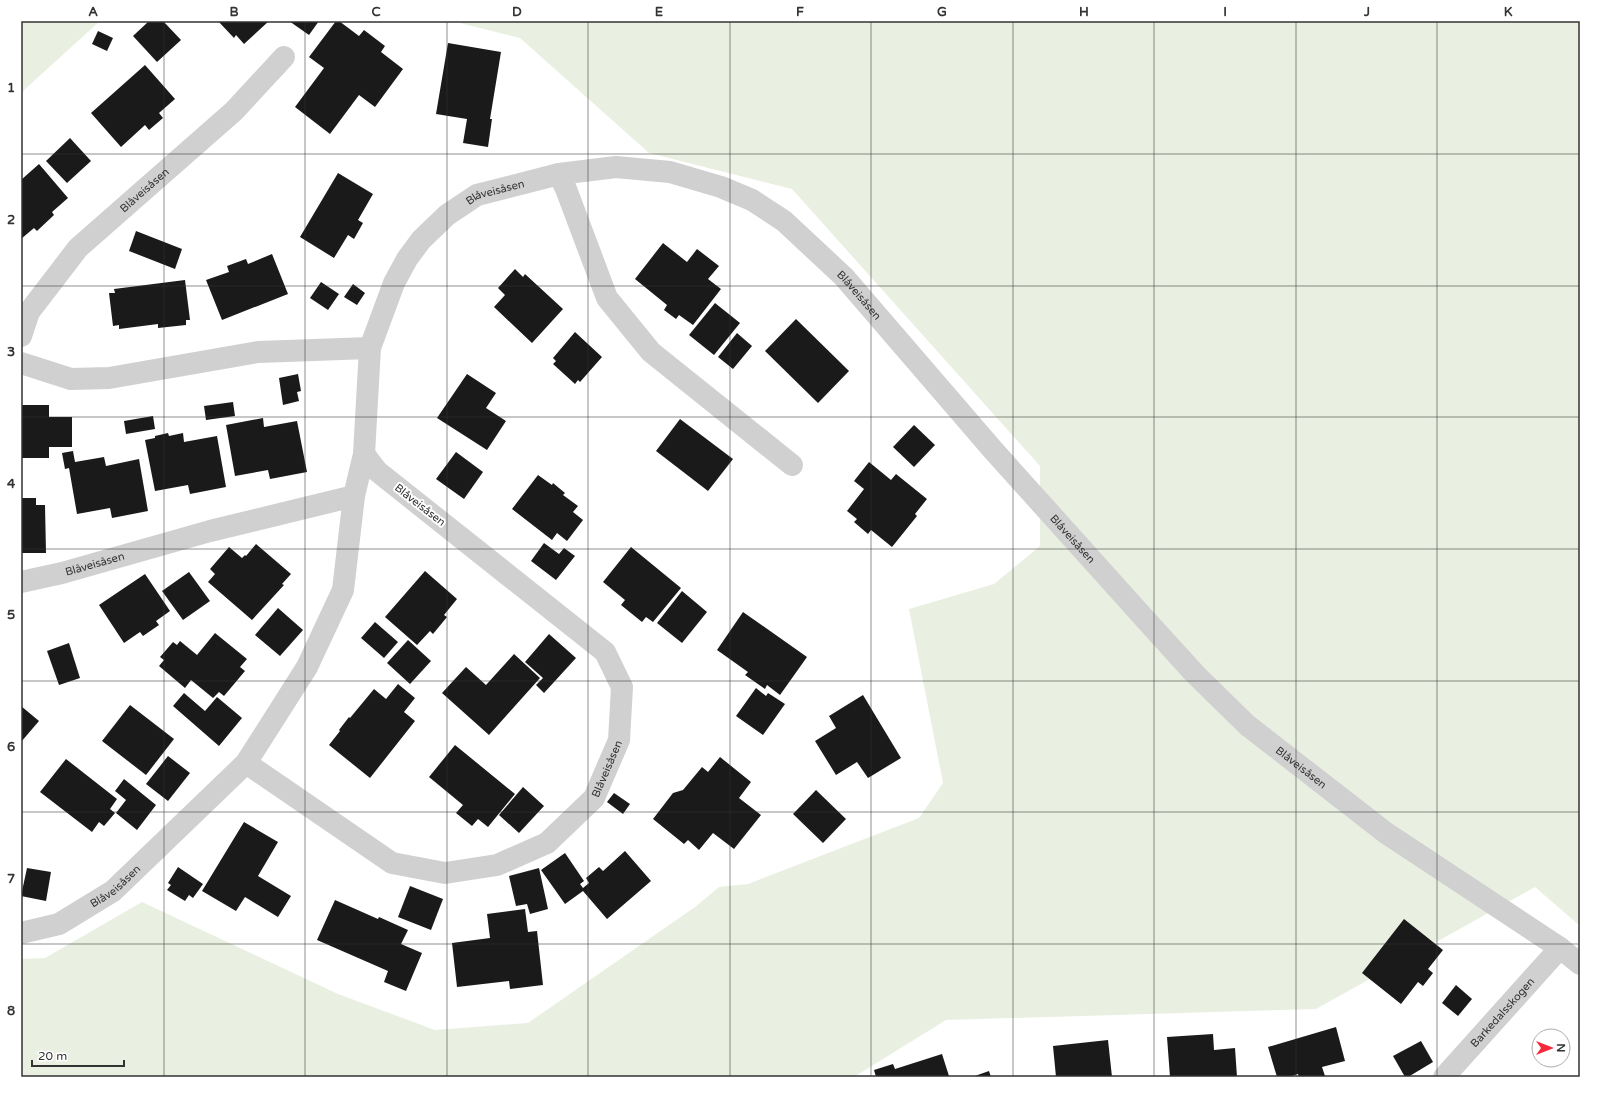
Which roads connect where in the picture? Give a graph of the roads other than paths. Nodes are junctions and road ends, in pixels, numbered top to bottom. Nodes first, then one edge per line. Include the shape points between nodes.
1 (284, 57) dead end
2 (559, 174) junction
3 (21, 336) edge
4 (370, 348) junction
5 (21, 363) edge
6 (364, 454) junction
7 (792, 465) dead end
8 (354, 496) junction
9 (21, 582) edge
10 (246, 763) junction
11 (21, 933) edge
12 (1560, 948) junction
13 (1580, 964) edge
14 (1444, 1077) edge

1 - 3 street, Blåveisåsen via 234,111 78,248 29,312
2 - 4 street, Blåveisåsen via 477,195 447,215 421,240 407,260 394,283
2 - 7 street via 607,298 651,352
2 - 12 street, Blåveisåsen via 616,167 670,172 721,187 752,200 784,221 844,277 993,450 1145,619 1195,674 1247,725 1386,833
4 - 5 street via 258,352 109,378 71,379
4 - 6 street, Blåveisåsen
6 - 8 street, Blåveisåsen
6 - 10 street, Blåveisåsen via 377,471 605,652 622,687 618,740 594,798 547,843 497,865 445,873 392,863
8 - 9 street, Blåveisåsen via 210,531
8 - 10 street, Blåveisåsen via 343,590 306,667
10 - 11 street, Blåveisåsen via 113,891 60,924
12 - 13 street, Blåveisåsen
12 - 14 street, Barkedalsskogen

